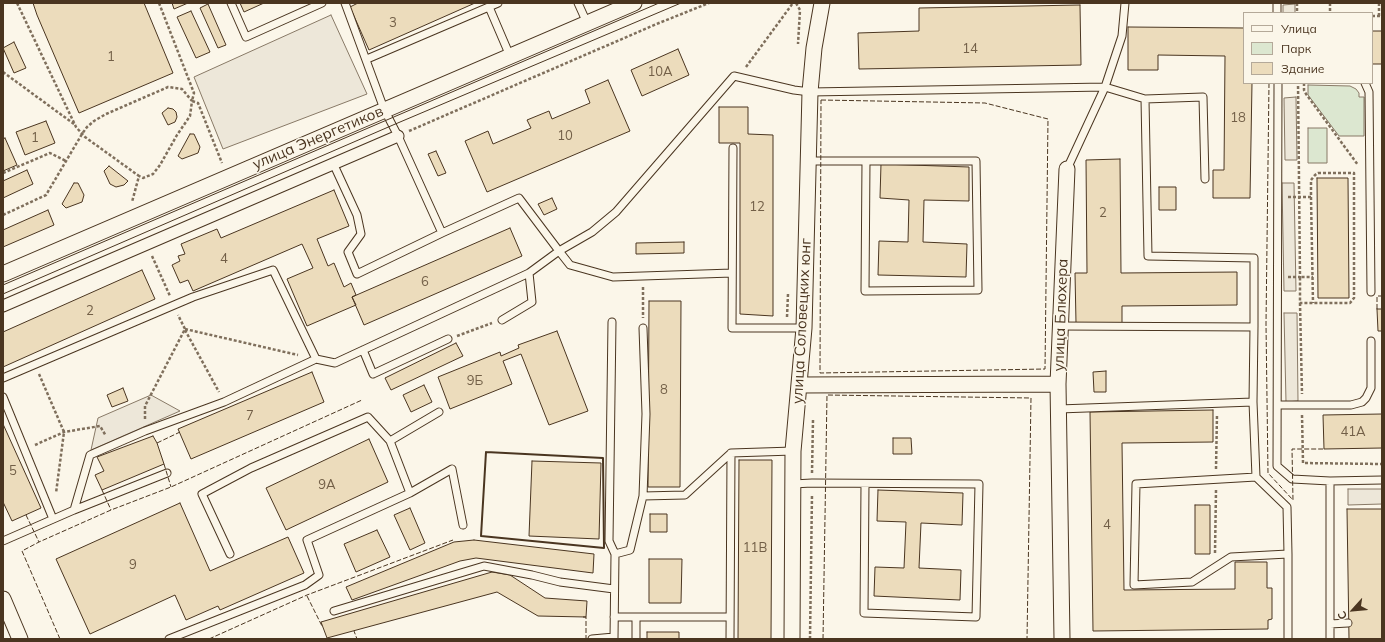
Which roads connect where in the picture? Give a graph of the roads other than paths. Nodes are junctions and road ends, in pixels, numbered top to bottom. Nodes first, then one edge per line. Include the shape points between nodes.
1 (231, 3) edge
2 (322, 3) edge
3 (345, 3) edge
4 (498, 3) edge
5 (578, 3) edge
6 (634, 3) edge
7 (822, 3) edge
8 (1125, 3) edge
9 (490, 7) junction
10 (587, 23) junction
11 (510, 56) junction
12 (367, 60) junction
13 (1278, 84) edge
14 (1365, 84) edge
15 (1105, 87) junction
16 (810, 92) junction
17 (1146, 99) junction
18 (384, 109) junction
19 (398, 136) junction
20 (733, 148) dead end
21 (809, 161) junction
22 (866, 161) junction
23 (333, 163) junction
24 (1067, 169) joint
25 (1205, 179) dead end
26 (442, 233) junction
27 (559, 251) junction
28 (529, 273) junction
29 (732, 273) junction
30 (3, 274) edge
31 (1372, 292) dead end
32 (3, 306) edge
33 (502, 320) road end
34 (612, 322) dead end
35 (1060, 326) junction
36 (1254, 327) junction
37 (643, 328) road end
38 (804, 328) junction
39 (448, 340) road end
40 (1370, 341) dead end
41 (363, 350) junction
42 (316, 359) junction
43 (3, 378) edge
44 (1058, 384) junction
45 (799, 385) junction
46 (3, 397) edge
47 (1253, 402) junction
48 (1278, 406) junction
49 (1059, 409) junction
50 (440, 412) dead end
51 (390, 442) junction
52 (794, 451) junction
53 (731, 452) junction
54 (167, 473) dead end
55 (1256, 477) junction
56 (1382, 480) edge
57 (1330, 481) junction
58 (793, 484) junction
59 (865, 484) junction
60 (410, 493) junction
61 (643, 496) junction
62 (74, 510) junction
63 (53, 519) junction
64 (463, 525) dead end
65 (3, 541) edge
66 (230, 554) dead end
67 (615, 554) junction
68 (1288, 554) junction
69 (614, 589) junction
70 (3, 599) edge
71 (334, 611) dead end
72 (614, 617) junction
73 (636, 617) junction
74 (730, 617) junction
75 (1348, 623) dead end
76 (1330, 624) junction
77 (614, 638) edge
78 (20, 639) edge
79 (170, 639) edge
80 (592, 639) edge
81 (636, 639) edge
82 (730, 639) edge
83 (792, 639) edge
84 (1062, 639) edge
85 (1288, 639) edge
86 (1330, 639) edge

1 - 2 lane via 246,37
3 - 12 lane
4 - 9 lane
5 - 10 lane
6 - 10 street, улица Энергетиков
7 - 16 street, улица Соловецких юнг
8 - 15 lane, улица Блюхера via 1122,36
9 - 11 lane
9 - 12 lane
10 - 11 street, улица Энергетиков
11 - 18 street, улица Энергетиков
12 - 18 lane
13 - 48 lane
14 - 31 lane via 1369,92
15 - 16 lane
15 - 17 lane
15 - 24 lane, улица Блюхера
16 - 21 street, улица Соловецких юнг
16 - 27 lane via 734,76 616,212 592,232
17 - 25 lane via 1203,97
17 - 36 lane via 1148,256 1254,258
18 - 19 lane
18 - 30 street, улица Энергетиков
19 - 23 street, улица Энергетиков
19 - 26 lane
20 - 29 lane
21 - 22 lane
21 - 38 street, улица Соловецких юнг
22 - 22 lane via 976,161 978,290 865,291
23 - 26 lane via 357,216 361,234 348,252 357,274
23 - 32 street, улица Энергетиков
24 - 35 street, улица Блюхера
26 - 27 lane via 519,198
27 - 28 lane
27 - 29 lane via 570,264 613,277
28 - 33 lane via 532,302
28 - 41 lane
29 - 38 lane via 732,328
34 - 67 lane via 609,541
35 - 36 lane
35 - 44 street, улица Блюхера
36 - 47 lane
37 - 61 lane via 646,414
38 - 45 street, улица Соловецких юнг
39 - 41 lane via 373,374
40 - 48 lane via 1370,388 1366,398 1351,405
41 - 42 lane via 335,363
42 - 43 lane via 273,270 193,297
42 - 62 lane via 224,402 145,431 90,455
44 - 45 street
44 - 49 street, улица Блюхера
45 - 52 street, улица Соловецких юнг
46 - 63 lane
47 - 49 lane
47 - 55 lane
48 - 57 lane via 1278,466 1292,479
49 - 84 street, улица Блюхера
50 - 51 lane
51 - 60 lane
51 - 66 lane via 368,417 251,468 202,494
52 - 53 lane
52 - 58 street, улица Соловецких юнг
53 - 61 lane via 685,495
53 - 74 lane
54 - 62 lane
55 - 68 lane via 1287,507
55 - 68 lane via 1136,484 1134,585 1192,582 1231,557
56 - 57 lane
57 - 76 lane
58 - 59 lane
58 - 83 street, улица Соловецких юнг
59 - 59 lane via 979,484 976,618 864,613
60 - 64 lane via 452,469
60 - 79 lane via 307,540 319,575 305,585
61 - 67 lane via 630,550
62 - 63 lane
63 - 65 lane
67 - 69 lane
68 - 85 lane
69 - 71 lane via 560,582 484,566
69 - 72 lane
70 - 78 street
72 - 73 lane
72 - 77 lane
73 - 74 lane
73 - 81 lane
74 - 82 lane
75 - 76 lane
76 - 86 lane
77 - 80 lane

